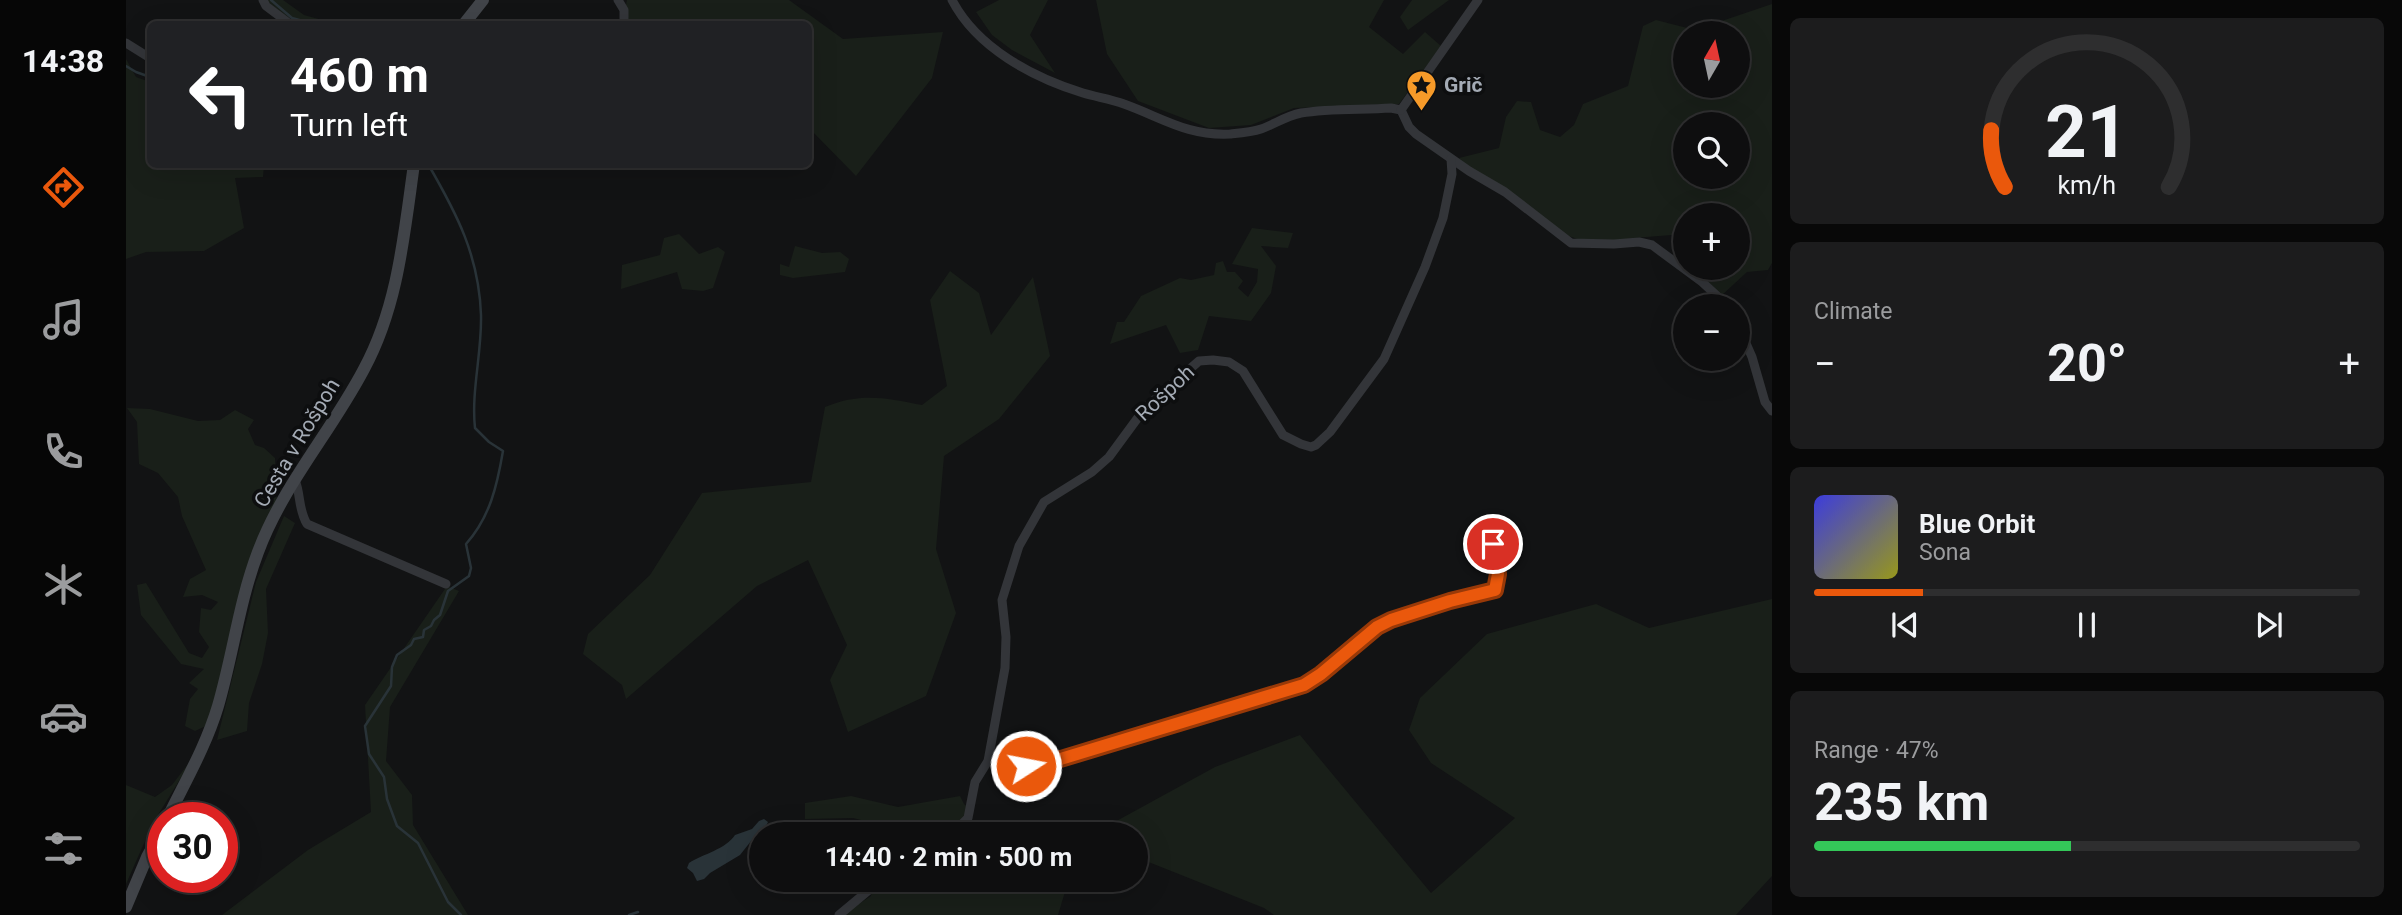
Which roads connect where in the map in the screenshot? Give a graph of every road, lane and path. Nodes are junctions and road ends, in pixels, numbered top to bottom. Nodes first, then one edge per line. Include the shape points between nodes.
1 (263, 0) edge
2 (483, 0) edge
3 (618, 0) edge
4 (952, 0) edge
5 (1478, 0) edge
6 (286, 21) edge
7 (466, 21) edge
8 (624, 21) edge
9 (126, 43) edge
10 (147, 56) edge
11 (1401, 110) junction
12 (1451, 159) junction
13 (413, 168) edge
14 (1715, 294) edge
15 (1750, 352) edge
16 (1772, 411) edge
17 (295, 480) junction
18 (1493, 544) dead end
19 (446, 584) dead end
20 (988, 761) junction
21 (176, 802) edge
22 (964, 822) edge
23 (147, 857) edge
24 (867, 892) edge
25 (126, 907) edge
26 (839, 915) edge

1 - 6 street
2 - 7 street
3 - 8 street
4 - 11 street via 959,14 1008,59 1055,83 1122,103 1192,132 1248,132 1303,113
5 - 11 street
9 - 10 street
11 - 12 street via 1409,127
12 - 14 street via 1505,192 1571,243 1653,245
12 - 20 street, Rošpoh via 1443,218 1384,359 1316,445 1283,435 1243,371 1229,362 1199,361 1144,408 1109,457 1044,502 1019,546 1002,600 1005,668
13 - 17 street, Cesta v Rošpoh via 399,269 376,344 348,398
15 - 16 street
17 - 19 street via 307,524
17 - 21 street, Cesta v Rošpoh via 278,505 258,552 217,709
18 - 20 street via 1498,574 1495,590 1391,620 1304,685 1054,761 1026,766
20 - 22 street, Rošpoh via 975,782
23 - 25 street
24 - 26 street

